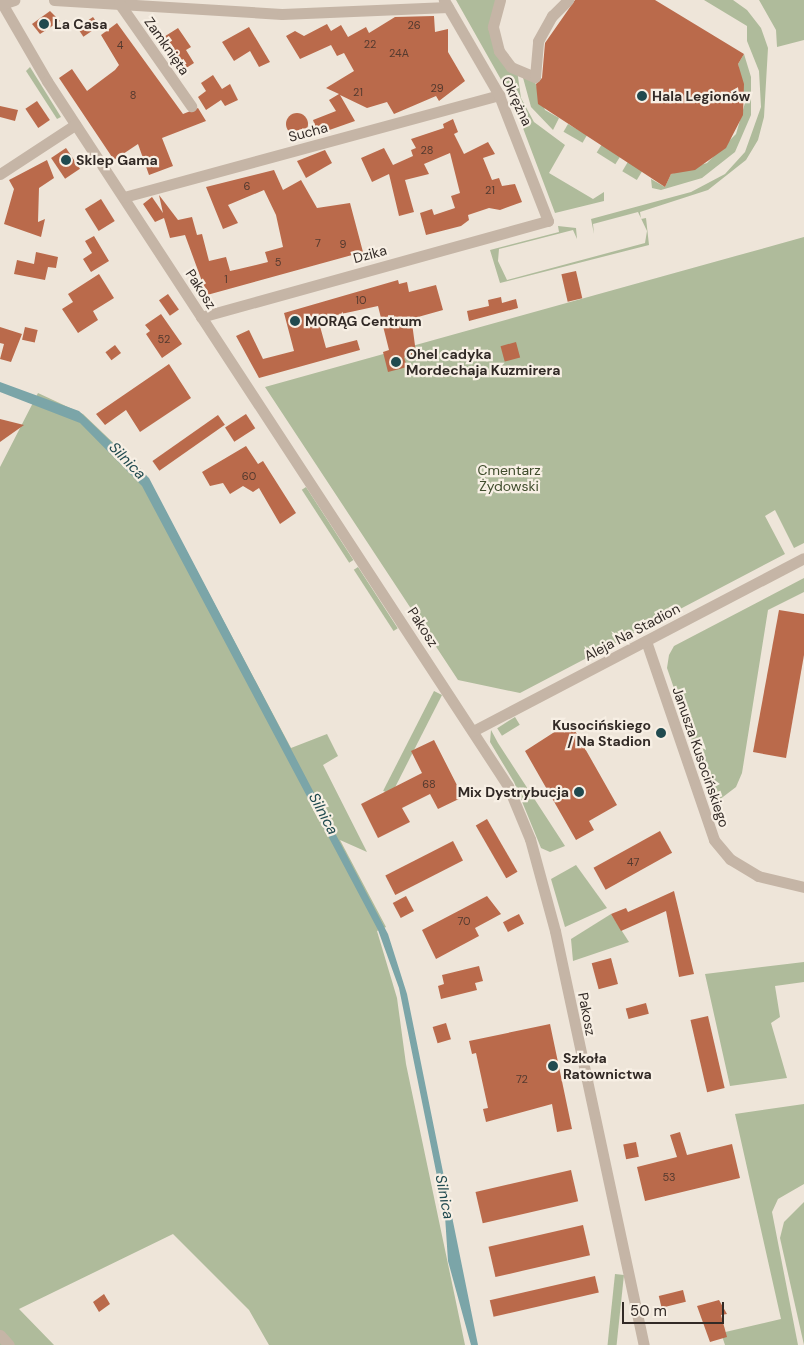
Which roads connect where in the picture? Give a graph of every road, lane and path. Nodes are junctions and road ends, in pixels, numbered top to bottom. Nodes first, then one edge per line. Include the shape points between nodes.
1 (14, 0) edge
2 (54, 0) edge
3 (500, 0) edge
4 (568, 0) edge
5 (1, 2) edge
6 (119, 3) junction
7 (446, 3) edge
8 (499, 95) junction
9 (191, 106) dead end
10 (75, 124) junction
11 (0, 174) edge
12 (124, 197) junction
13 (548, 221) joint
14 (201, 316) junction
15 (804, 558) edge
16 (646, 642) junction
17 (473, 731) junction
18 (804, 887) edge
19 (0, 1335) edge
20 (9, 1345) edge
21 (644, 1345) edge

1 - 5 street
2 - 6 street
3 - 4 street via 493,27 499,50 512,67 535,77 538,41 552,16
5 - 10 street, Pakosz
6 - 7 street via 282,14
6 - 9 street, Zamknięta
7 - 8 street, Okrężna
8 - 12 street, Sucha
8 - 13 street, Okrężna
10 - 11 street
10 - 12 street, Pakosz
12 - 14 street, Pakosz
13 - 14 street, Dzika
14 - 17 street, Pakosz
15 - 16 street, Aleja Na Stadion
16 - 17 street, Aleja Na Stadion
16 - 18 street, Janusza Kusocińskiego via 714,840 730,859 758,876
17 - 21 street, Pakosz via 508,786 539,869
19 - 20 street

